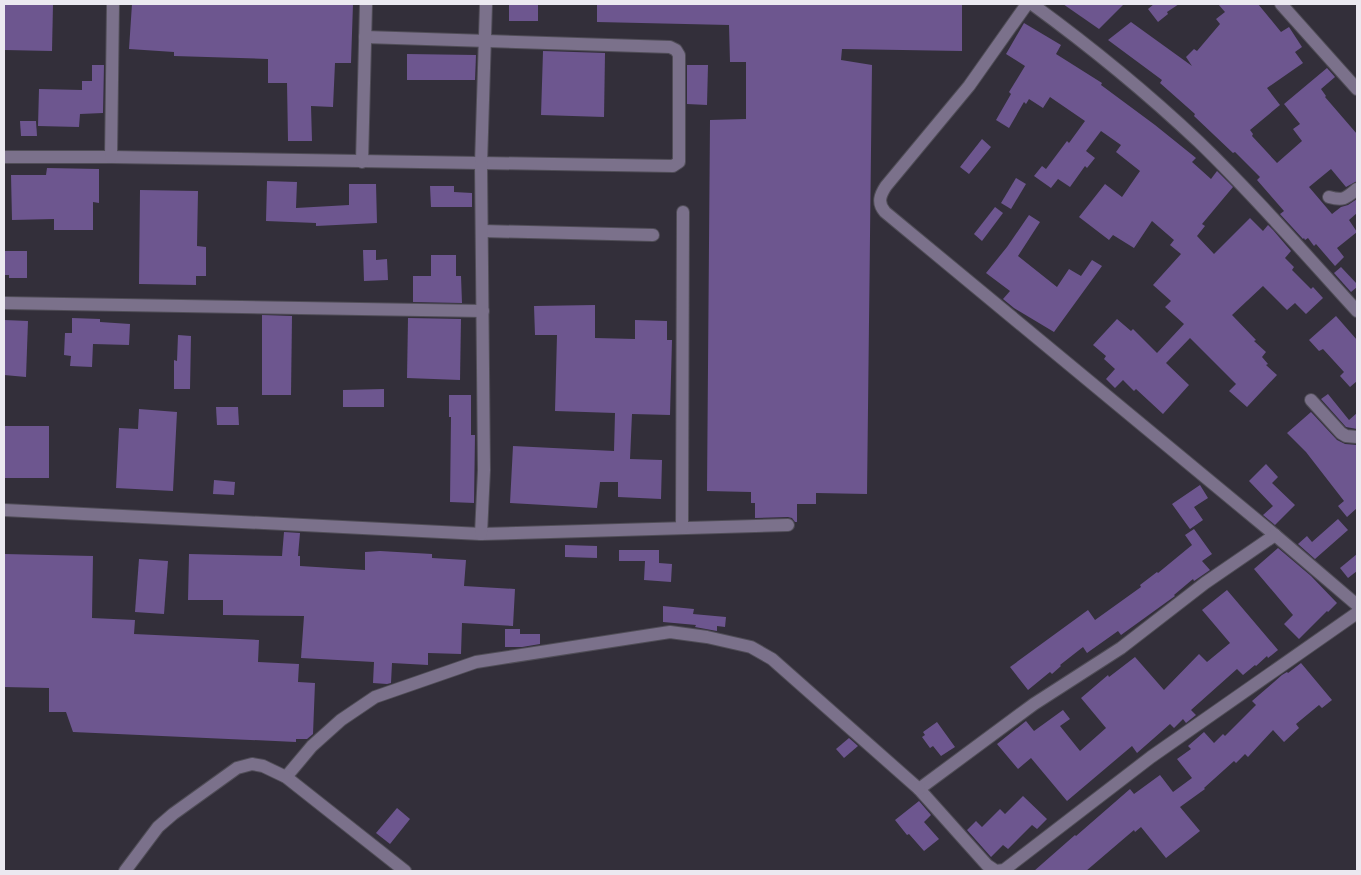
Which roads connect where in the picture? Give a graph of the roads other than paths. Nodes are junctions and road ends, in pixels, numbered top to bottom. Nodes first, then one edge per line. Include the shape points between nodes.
1 (113, 4) edge
2 (366, 4) edge
3 (486, 4) edge
4 (1027, 4) edge
5 (1032, 4) edge
6 (1281, 4) edge
7 (365, 37) junction
8 (485, 40) junction
9 (1357, 89) edge
10 (4, 157) edge
11 (111, 158) junction
12 (362, 162) junction
13 (482, 164) junction
14 (1357, 189) edge
15 (1329, 197) dead end
16 (683, 212) dead end
17 (483, 231) junction
18 (652, 235) dead end
19 (4, 303) edge
20 (483, 310) junction
21 (1357, 311) edge
22 (1311, 400) dead end
23 (1357, 437) edge
24 (4, 510) edge
25 (788, 525) dead end
26 (682, 528) junction
27 (481, 534) junction
28 (1274, 535) junction
29 (1357, 605) edge
30 (1357, 613) edge
31 (286, 777) junction
32 (918, 789) junction
33 (125, 871) edge
34 (405, 871) edge

1 - 11 street
2 - 7 street
3 - 8 street
4 - 28 street via 969,86 886,186 880,206
5 - 21 street via 1105,58 1199,143 1274,219
6 - 9 street
7 - 8 street
7 - 12 street
8 - 13 street
8 - 13 street via 670,47 676,50 679,55 679,162 673,166
10 - 11 street
11 - 12 street
12 - 13 street
13 - 17 street
14 - 15 street via 1345,199
16 - 26 street
17 - 18 street
17 - 20 street
19 - 20 street
20 - 27 street
22 - 23 street via 1341,433
24 - 27 street
25 - 26 street
26 - 27 street
28 - 29 street
28 - 32 street via 1121,648 1034,704
30 - 32 street via 1151,757 1004,870 996,871 987,865
31 - 32 street via 312,746 341,720 375,697 476,662 670,632 730,642 760,651
31 - 33 street via 263,766 252,764 237,768 158,827
31 - 34 street

